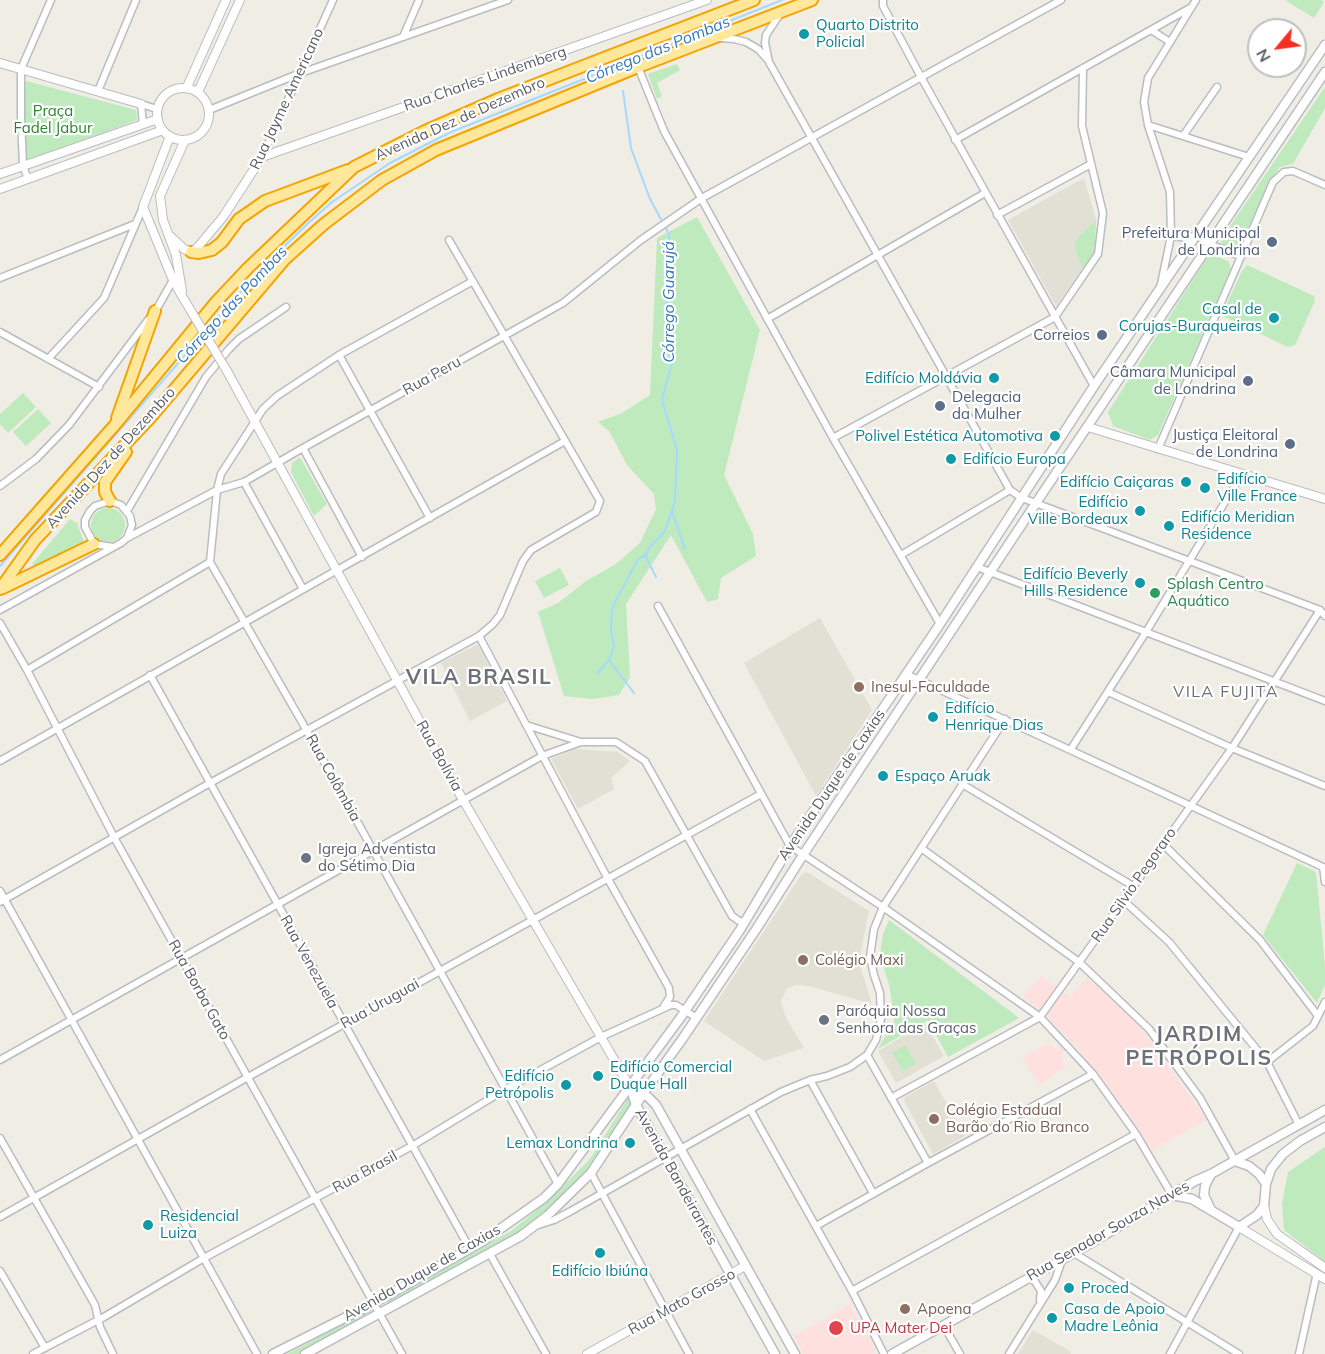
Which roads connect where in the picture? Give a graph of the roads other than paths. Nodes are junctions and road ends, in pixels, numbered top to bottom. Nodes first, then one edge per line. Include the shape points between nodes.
1 (51, 0) edge
2 (136, 0) edge
3 (226, 0) edge
4 (240, 0) edge
5 (333, 0) edge
6 (419, 0) edge
7 (707, 0) edge
8 (754, 0) edge
9 (812, 0) edge
10 (883, 0) edge
11 (1061, 0) edge
12 (1196, 0) edge
13 (504, 1) edge
14 (1192, 7) junction
15 (781, 13) junction
16 (1151, 30) junction
17 (403, 37) junction
18 (714, 38) junction
19 (1170, 42) junction
20 (1325, 45) edge
21 (769, 62) junction
22 (0, 63) edge
23 (639, 67) junction
24 (1083, 68) junction
25 (21, 69) junction
26 (1325, 72) edge
27 (298, 74) junction
28 (921, 77) junction
29 (187, 87) junction
30 (1218, 87) dead end
31 (98, 91) junction
32 (198, 92) junction
33 (141, 104) junction
34 (158, 109) junction
35 (209, 113) junction
36 (158, 119) junction
37 (143, 124) junction
38 (1148, 125) junction
39 (166, 133) junction
40 (1183, 136) junction
41 (811, 138) junction
42 (184, 140) junction
43 (955, 140) junction
44 (262, 157) junction
45 (1249, 157) junction
46 (1091, 164) junction
47 (23, 166) junction
48 (354, 167) junction
49 (0, 174) edge
50 (28, 179) junction
51 (1325, 185) edge
52 (0, 189) edge
53 (985, 193) junction
54 (702, 198) junction
55 (144, 204) junction
56 (997, 215) junction
57 (135, 224) junction
58 (1196, 235) junction
59 (171, 236) junction
60 (1171, 236) junction
61 (449, 240) dead end
62 (1209, 244) junction
63 (191, 252) junction
64 (878, 253) junction
65 (1240, 256) junction
66 (0, 278) edge
67 (173, 280) junction
68 (473, 281) junction
69 (1160, 289) junction
70 (182, 296) junction
71 (286, 307) dead end
72 (155, 311) junction
73 (1055, 317) junction
74 (768, 319) junction
75 (0, 332) edge
76 (504, 336) junction
77 (339, 355) junction
78 (48, 359) junction
79 (1105, 371) junction
80 (945, 376) junction
81 (1119, 381) junction
82 (1094, 386) junction
83 (99, 387) junction
84 (370, 410) junction
85 (151, 417) junction
86 (255, 421) junction
87 (114, 426) junction
88 (1088, 428) junction
89 (834, 438) junction
90 (566, 441) junction
91 (303, 448) junction
92 (1158, 449) junction
93 (277, 462) junction
94 (1045, 462) junction
95 (1058, 471) junction
96 (1242, 474) junction
97 (244, 482) junction
98 (0, 486) edge
99 (217, 490) junction
100 (1010, 490) junction
101 (1022, 498) junction
102 (1325, 499) edge
103 (110, 501) junction
104 (1036, 503) junction
105 (127, 511) junction
106 (430, 518) junction
107 (132, 525) junction
108 (145, 528) junction
109 (128, 538) junction
110 (94, 544) junction
111 (113, 547) junction
112 (0, 555) edge
113 (901, 555) junction
114 (362, 557) junction
115 (1188, 561) junction
116 (84, 562) junction
117 (210, 562) junction
118 (976, 567) junction
119 (337, 570) junction
120 (991, 573) junction
121 (0, 589) edge
122 (303, 589) junction
123 (962, 590) junction
124 (658, 606) dead end
125 (0, 610) edge
126 (1320, 610) junction
127 (962, 616) junction
128 (1325, 616) edge
129 (244, 622) junction
130 (0, 623) edge
131 (940, 624) junction
132 (1146, 632) junction
133 (479, 636) junction
134 (27, 670) junction
135 (906, 674) junction
136 (150, 675) junction
137 (921, 680) junction
138 (397, 681) junction
139 (1275, 681) junction
140 (1108, 692) junction
141 (1325, 701) edge
142 (1005, 718) junction
143 (526, 725) junction
144 (58, 728) junction
145 (307, 731) junction
146 (866, 734) junction
147 (581, 742) junction
148 (1232, 748) junction
149 (1071, 750) junction
150 (542, 756) junction
151 (0, 760) edge
152 (855, 778) junction
153 (210, 783) junction
154 (963, 784) junction
155 (1325, 786) edge
156 (761, 794) junction
157 (464, 800) junction
158 (1190, 805) junction
159 (686, 835) junction
160 (115, 838) junction
161 (1163, 844) junction
162 (790, 846) junction
163 (921, 848) junction
164 (373, 851) junction
165 (803, 855) junction
166 (1324, 867) edge
167 (608, 879) junction
168 (1325, 882) edge
169 (1133, 886) junction
170 (0, 891) edge
171 (1123, 900) junction
172 (2, 901) edge
173 (278, 905) junction
174 (884, 907) junction
175 (534, 919) junction
176 (745, 922) junction
177 (757, 928) junction
178 (740, 930) junction
179 (751, 937) junction
180 (182, 958) junction
181 (1079, 962) junction
182 (440, 971) junction
183 (1325, 1002) edge
184 (664, 1006) junction
185 (685, 1011) junction
186 (1318, 1016) junction
187 (1040, 1017) junction
188 (697, 1018) junction
189 (72, 1020) junction
190 (344, 1024) junction
191 (601, 1037) junction
192 (867, 1055) junction
193 (0, 1060) edge
194 (1268, 1062) junction
195 (1093, 1074) junction
196 (248, 1077) junction
197 (810, 1080) junction
198 (630, 1088) junction
199 (506, 1089) junction
200 (643, 1094) junction
201 (891, 1098) junction
202 (636, 1105) junction
203 (750, 1109) junction
204 (1325, 1110) edge
205 (1299, 1125) junction
206 (1325, 1127) edge
207 (1136, 1134) junction
208 (0, 1138) edge
209 (138, 1139) junction
210 (412, 1146) junction
211 (680, 1149) junction
212 (665, 1157) junction
213 (1235, 1161) junction
214 (928, 1163) junction
215 (591, 1173) junction
216 (1211, 1174) junction
217 (558, 1184) junction
218 (1266, 1184) junction
219 (602, 1193) junction
220 (873, 1193) junction
221 (1172, 1195) junction
222 (34, 1198) junction
223 (315, 1199) junction
224 (1264, 1206) junction
225 (1210, 1210) junction
226 (0, 1217) edge
227 (534, 1226) junction
228 (816, 1226) junction
229 (1239, 1227) junction
230 (470, 1249) junction
231 (1074, 1253) junction
232 (490, 1254) junction
233 (1307, 1255) junction
234 (204, 1258) junction
235 (1062, 1260) junction
236 (745, 1266) junction
237 (1325, 1268) edge
238 (0, 1271) edge
239 (1317, 1273) junction
240 (731, 1275) junction
241 (1325, 1278) edge
242 (1034, 1280) junction
243 (1052, 1284) junction
244 (852, 1291) junction
245 (374, 1303) junction
246 (1039, 1304) junction
247 (666, 1310) junction
248 (379, 1312) junction
249 (98, 1320) junction
250 (1187, 1321) junction
251 (944, 1326) junction
252 (45, 1348) junction
253 (1235, 1353) edge
254 (33, 1354) edge
255 (114, 1354) edge
256 (257, 1354) edge
257 (273, 1354) edge
258 (305, 1354) edge
259 (402, 1354) edge
260 (546, 1354) edge
261 (586, 1354) edge
262 (690, 1354) edge
263 (775, 1354) edge
264 (795, 1354) edge
265 (884, 1354) edge
266 (892, 1354) edge
267 (960, 1354) edge
268 (1009, 1354) edge
269 (1170, 1354) edge
270 (1299, 1354) edge

1 - 25 street
2 - 31 street
3 - 29 street
4 - 32 street
5 - 27 street, Rua Jayme Americano
6 - 17 street
7 - 44 street, Rua Charles Lindemberg
8 - 48 highway, Avenida Dez de Dezembro via 498,99
9 - 15 highway, Avenida Dez de Dezembro
10 - 28 street
11 - 28 street, Rua Peru
12 - 14 street
13 - 17 street
14 - 16 street
14 - 19 street
15 - 18 highway, Avenida Dez de Dezembro
15 - 21 street via 766,35
16 - 19 street
16 - 24 street
17 - 27 street
18 - 21 street via 746,42
18 - 23 highway, Avenida Dez de Dezembro
19 - 38 street via 1148,78 1144,102
20 - 45 main road, Avenida Duque de Caxias
21 - 41 street
22 - 25 street
23 - 54 street via 664,131
23 - 85 highway, Avenida Dez de Dezembro via 436,150 382,180 285,259
24 - 43 street
24 - 46 street via 1082,126
25 - 31 street
25 - 47 street
26 - 62 main road, Avenida Duque de Caxias
27 - 35 street
27 - 44 street, Rua Jayme Americano
28 - 41 street, Rua Peru
28 - 43 street
29 - 32 street
29 - 34 street via 168,92
30 - 40 street
31 - 33 street
32 - 35 street
33 - 34 street
33 - 37 street
34 - 36 street
35 - 42 street via 203,131
36 - 37 street
36 - 39 street
37 - 47 street
38 - 40 street
38 - 60 street via 1170,192
39 - 42 street
39 - 50 street
39 - 55 street
40 - 45 street
41 - 54 street, Rua Peru
41 - 64 street
42 - 59 street via 160,196 163,220
43 - 53 street
44 - 63 street, Rua Jayme Americano via 213,230
45 - 58 main road, Avenida Duque de Caxias
46 - 56 street
46 - 73 street via 1103,213 1098,254
47 - 49 street
47 - 50 street
48 - 63 highway via 265,201 239,219 212,250
48 - 87 highway, Avenida Dez de Dezembro via 216,302
50 - 52 street
51 - 65 street via 1293,171 1276,177
53 - 56 street
53 - 64 street
54 - 74 street
54 - 76 street, Rua Peru via 563,303
55 - 57 street
55 - 67 street, Rua Bolívia
56 - 73 street
57 - 66 street
57 - 78 street via 104,298
58 - 60 street
58 - 62 street
58 - 69 main road, Avenida Duque de Caxias
59 - 63 street
59 - 70 street
60 - 69 street
61 - 68 street
62 - 65 street
62 - 81 main road, Avenida Duque de Caxias
64 - 74 street
64 - 80 street
65 - 92 street
67 - 70 street, Rua Bolívia
67 - 72 street
68 - 76 street
68 - 77 street
69 - 79 main road, Avenida Duque de Caxias
70 - 86 street, Rua Bolívia, bridge
71 - 105 street via 239,339 212,370
72 - 83 street
72 - 87 highway
73 - 80 street
73 - 82 street
74 - 89 street
75 - 78 street
76 - 84 street, Rua Peru
76 - 90 street
77 - 84 street
77 - 86 street via 277,396
78 - 83 street
79 - 81 main road
79 - 82 main road, Avenida Duque de Caxias
80 - 89 street
80 - 100 street
81 - 88 main road, Avenida Duque de Caxias
82 - 94 main road, Avenida Duque de Caxias
83 - 98 street via 36,459
84 - 91 street, Rua Peru
84 - 106 street
85 - 103 highway via 105,482
85 - 121 highway, Avenida Dez de Dezembro via 35,540
86 - 93 street, Rua Bolívia
86 - 99 street via 221,474
87 - 112 highway, Avenida Dez de Dezembro
88 - 92 street
88 - 95 main road, Avenida Duque de Caxias
89 - 113 street
90 - 106 street
90 - 133 street via 600,501 596,512 531,550 500,615
91 - 93 street, Rua Peru
91 - 114 street
92 - 96 street
93 - 97 street, Rua Peru
93 - 119 street, Rua Bolívia
94 - 95 main road
94 - 101 main road, Avenida Duque de Caxias
95 - 104 main road, Avenida Duque de Caxias
96 - 102 street
96 - 115 street
97 - 99 street, Rua Peru
97 - 122 street
99 - 108 street, Rua Peru
99 - 117 street
100 - 101 street
100 - 113 street
101 - 104 street
101 - 118 main road, Avenida Duque de Caxias
103 - 105 street
103 - 110 street via 95,506 85,520
104 - 115 street
104 - 120 main road, Avenida Duque de Caxias
105 - 107 street
106 - 114 street
107 - 108 street
107 - 109 street
108 - 109 street, Rua Peru
109 - 111 street
110 - 111 street
110 - 116 street
110 - 121 highway
111 - 116 street
113 - 131 street
114 - 119 street
115 - 126 street
115 - 132 street
116 - 125 street
117 - 129 street, Rua Colômbia
117 - 134 street
118 - 120 street
118 - 123 main road, Avenida Duque de Caxias
119 - 122 street
119 - 138 street, Rua Bolívia
120 - 127 main road, Avenida Duque de Caxias
120 - 132 street
122 - 129 street
123 - 127 main road via 968,599
123 - 131 main road, Avenida Duque de Caxias
124 - 156 street
126 - 128 street
126 - 139 street, Rua Silvio Pegoraro
127 - 137 main road, Avenida Duque de Caxias
129 - 136 street
129 - 145 street, Rua Colômbia
130 - 134 street, Rua Borba Gato
131 - 135 main road, Avenida Duque de Caxias
132 - 139 street
132 - 140 street
133 - 138 street
133 - 143 street
134 - 144 street, Rua Borba Gato
135 - 137 street
135 - 146 main road, Avenida Duque de Caxias
136 - 144 street
136 - 153 street, Rua Venezuela
137 - 142 street
137 - 152 main road, Avenida Duque de Caxias
138 - 145 street
138 - 157 street, Rua Bolívia
139 - 141 street
139 - 148 street, Rua Silvio Pegoraro
140 - 148 street
140 - 149 street
142 - 149 street
142 - 154 street
143 - 147 street
143 - 150 street
144 - 151 street
144 - 160 street, Rua Borba Gato
145 - 153 street
145 - 164 street, Rua Colômbia
146 - 152 main road via 849,769
146 - 162 main road, Avenida Duque de Caxias
147 - 150 street
147 - 159 street via 616,742 645,761
148 - 155 street
148 - 158 street, Rua Silvio Pegoraro
149 - 158 street
150 - 157 street
150 - 167 street
152 - 165 main road, Avenida Duque de Caxias
153 - 160 street
153 - 173 street, Rua Venezuela
154 - 163 street
154 - 169 street
156 - 159 street, Rua Uruguai
156 - 162 street
157 - 164 street
157 - 175 street, Rua Bolívia
158 - 161 street, Rua Silvio Pegoraro
158 - 166 street
159 - 167 street, Rua Uruguai
159 - 176 street via 732,916
160 - 172 street
160 - 180 street, Rua Borba Gato
161 - 169 street, Rua Silvio Pegoraro
161 - 186 street via 1260,940
162 - 165 street
162 - 176 main road, Avenida Duque de Caxias
163 - 174 street
163 - 181 street
164 - 173 street
164 - 182 street, Rua Colômbia
165 - 174 street
165 - 177 main road, Avenida Duque de Caxias
166 - 168 street
167 - 175 street, Rua Uruguai
167 - 184 street via 669,987 670,997
169 - 171 street, Rua Silvio Pegoraro
170 - 172 street
171 - 181 street, Rua Silvio Pegoraro
171 - 194 street via 1169,942
172 - 189 street
173 - 180 street
173 - 190 street, Rua Venezuela
174 - 187 street
174 - 192 street via 874,929 870,957 882,1019
175 - 182 street, Rua Uruguai
175 - 191 street, Rua Bolívia
176 - 177 main road
176 - 178 main road, Avenida Duque de Caxias
177 - 179 main road, Avenida Duque de Caxias
178 - 179 main road
178 - 185 main road, Avenida Duque de Caxias
179 - 188 main road, Avenida Duque de Caxias
180 - 189 street
180 - 196 street, Rua Borba Gato
181 - 187 street, Rua Silvio Pegoraro
181 - 213 street via 1149,1029 1200,1098
182 - 190 street, Rua Uruguai
182 - 199 street, Rua Colômbia
183 - 186 street
184 - 185 street via 675,1005
184 - 191 street, Rua Brasil
185 - 188 street
185 - 198 main road, Avenida Duque de Caxias
186 - 194 street via 1313,1026
187 - 195 street
187 - 201 street, Rua Silvio Pegoraro
188 - 200 main road, Avenida Duque de Caxias
189 - 193 street
189 - 209 street
190 - 196 street, Rua Uruguai
190 - 210 street, Rua Venezuela
191 - 198 street, Rua Bolívia
191 - 199 street, Rua Brasil
192 - 197 street via 850,1067
192 - 201 street
194 - 205 street
195 - 207 street
195 - 214 street
196 - 209 street, Rua Uruguai
196 - 223 street, Rua Borba Gato
197 - 203 street
197 - 220 street
198 - 200 main road, Avenida Bandeirantes
198 - 202 main road, Avenida Bandeirantes
198 - 217 main road, Avenida Duque de Caxias
199 - 210 street, Rua Brasil
199 - 217 street, Rua Colômbia
200 - 202 main road, Avenida Duque de Caxias
200 - 211 main road, Avenida Bandeirantes via 656,1104
201 - 214 street
202 - 212 main road, Avenida Bandeirantes
202 - 215 main road, Avenida Duque de Caxias
203 - 211 street
203 - 228 street
204 - 205 main road, Rua Senador Souza Naves
205 - 213 main road, Rua Senador Souza Naves
206 - 218 main road via 1282,1154
207 - 221 street
207 - 244 street
208 - 222 street
209 - 222 street, Rua Uruguai
209 - 234 street
210 - 223 street, Rua Brasil
210 - 230 street, Rua Venezuela
211 - 212 street
211 - 236 main road, Avenida Bandeirantes
212 - 219 street
212 - 240 main road, Avenida Bandeirantes
213 - 216 main road, Rua Senador Souza Naves
213 - 218 main road via 1249,1166
214 - 220 street
215 - 219 street
215 - 227 main road, Avenida Duque de Caxias
216 - 221 main road, Rua Senador Souza Naves
216 - 225 main road via 1204,1195
217 - 230 main road, Avenida Duque de Caxias
218 - 224 main road
219 - 227 street via 554,1220
219 - 247 street
220 - 228 street
221 - 225 main road via 1192,1199
221 - 231 main road, Rua Senador Souza Naves
222 - 226 street, Rua Uruguai
222 - 249 street via 95,1305
223 - 234 street, Rua Brasil
223 - 245 street, Rua Borba Gato
224 - 229 main road
224 - 233 street via 1277,1234
225 - 229 main road
227 - 232 main road, Avenida Duque de Caxias
228 - 244 street
229 - 239 street
229 - 250 street
230 - 245 main road, Avenida Duque de Caxias
231 - 235 main road, Rua Senador Souza Naves
231 - 250 street
232 - 248 main road, Avenida Duque de Caxias
232 - 260 street
233 - 237 street
233 - 239 street
234 - 249 street, Rua Brasil
234 - 256 street
235 - 242 main road, Rua Senador Souza Naves
235 - 243 street
236 - 240 street, Rua Mato Grosso
236 - 264 main road, Avenida Bandeirantes
238 - 252 street
239 - 241 street
239 - 270 street
240 - 247 street, Rua Mato Grosso
240 - 263 main road, Avenida Bandeirantes
242 - 243 street via 1047,1286
242 - 246 street via 1041,1291
242 - 251 main road, Rua Senador Souza Naves
243 - 246 street
244 - 265 street
245 - 248 street, Rua Borba Gato
245 - 257 main road, Avenida Duque de Caxias
246 - 268 street
247 - 261 street, Rua Mato Grosso
247 - 262 street
248 - 258 main road, Avenida Duque de Caxias
248 - 259 street, Rua Borba Gato
249 - 252 street, Rua Brasil
249 - 255 street
250 - 253 street
250 - 269 street
251 - 266 main road, Rua Senador Souza Naves
251 - 267 street
252 - 254 street, Rua Brasil

